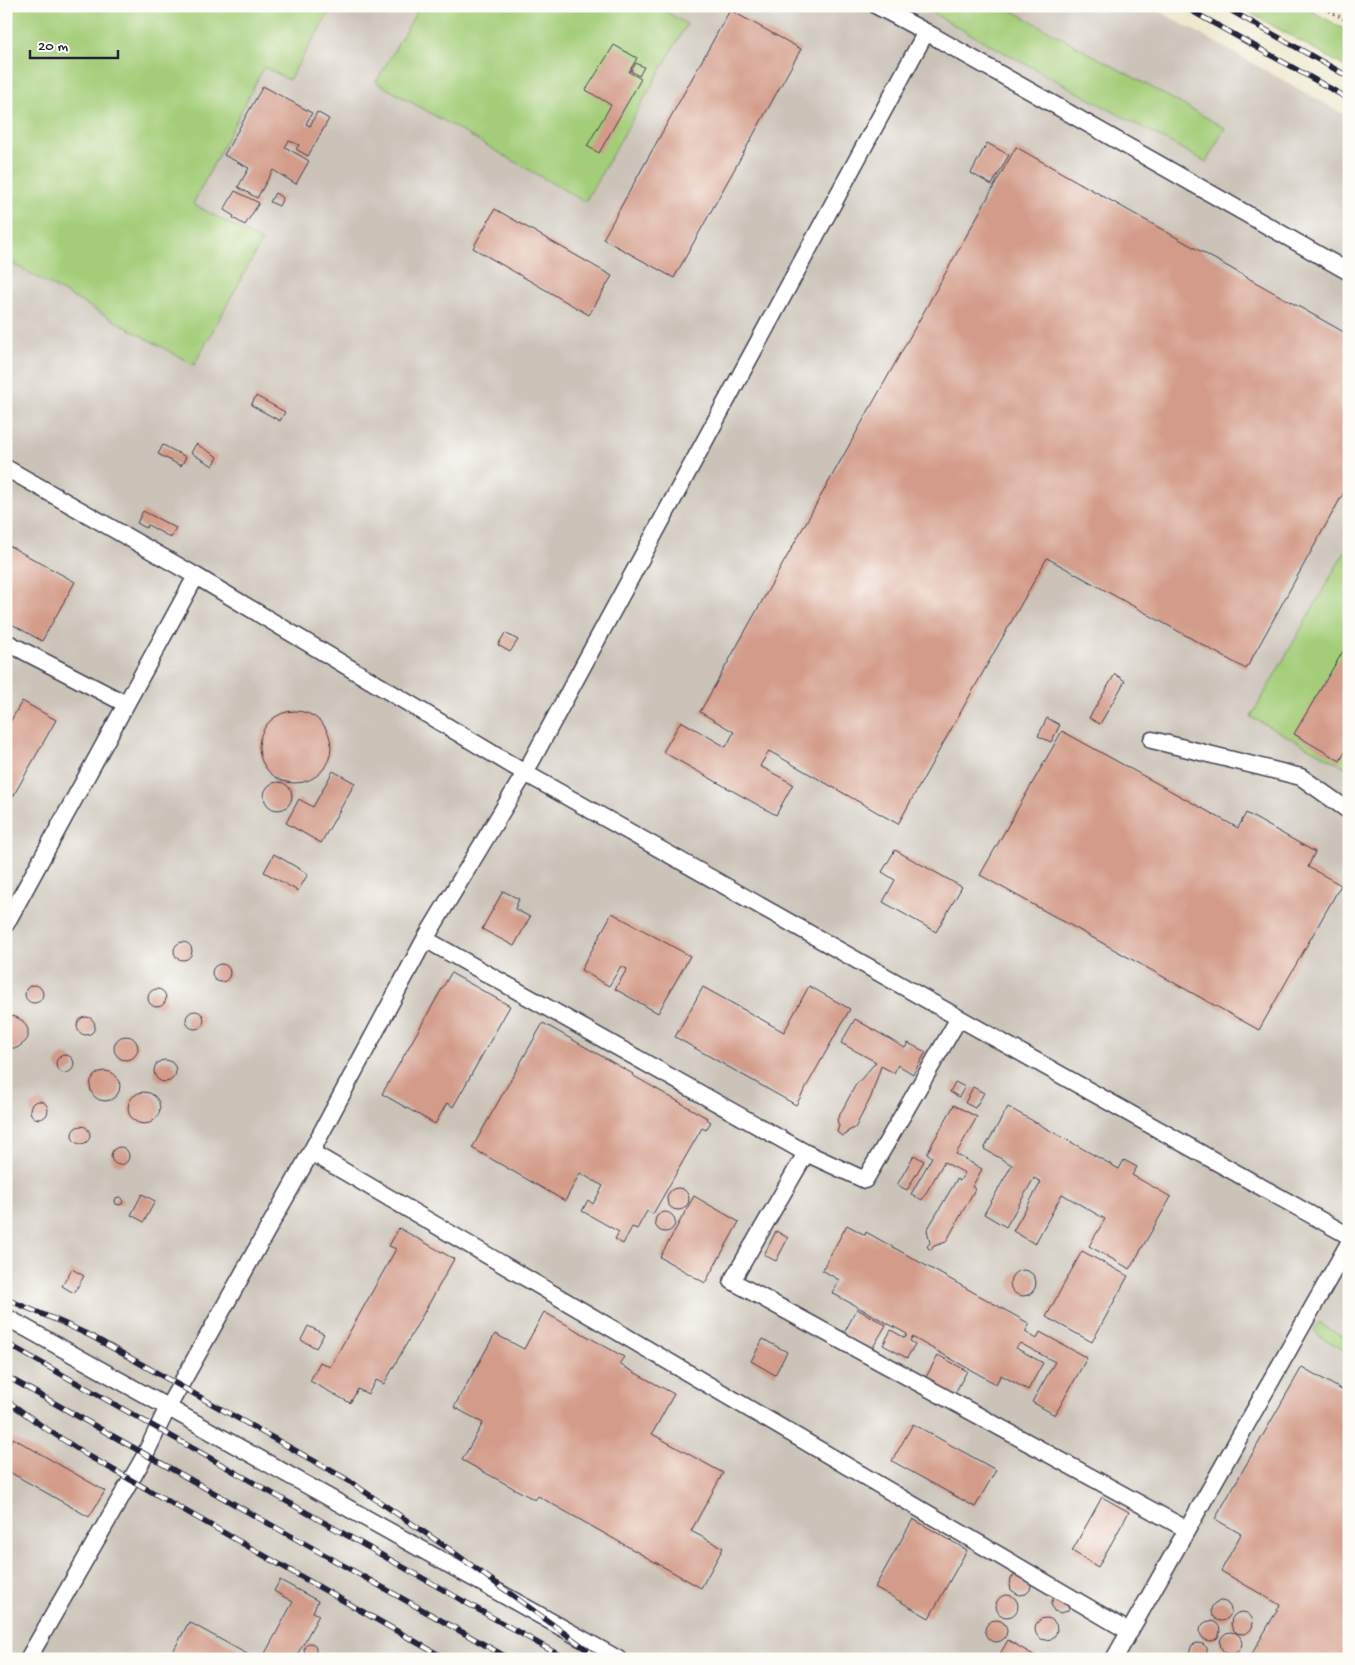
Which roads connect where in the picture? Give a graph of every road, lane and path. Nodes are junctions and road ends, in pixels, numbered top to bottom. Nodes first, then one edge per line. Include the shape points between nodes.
1 (877, 6) edge
2 (1321, 6) edge
3 (1349, 22) edge
4 (926, 32) junction
5 (1349, 272) edge
6 (6, 468) edge
7 (196, 576) junction
8 (6, 642) edge
9 (126, 704) junction
10 (1152, 740) dead end
11 (525, 773) junction
12 (1349, 811) edge
13 (6, 924) edge
14 (425, 939) junction
15 (959, 1018) junction
16 (311, 1152) junction
17 (806, 1153) junction
18 (1349, 1236) edge
19 (1349, 1243) edge
20 (6, 1317) edge
21 (168, 1408) junction
22 (1186, 1529) junction
23 (1130, 1632) junction
24 (28, 1659) edge
25 (618, 1659) edge
26 (1114, 1659) edge

1 - 4 lane
2 - 3 path
4 - 5 lane
4 - 11 lane
6 - 7 lane
7 - 9 lane
7 - 11 lane
8 - 9 lane
9 - 13 lane
10 - 12 lane via 1302,777
11 - 14 lane
11 - 15 lane
14 - 16 lane
14 - 17 lane
15 - 17 lane via 865,1180
15 - 18 lane
16 - 21 lane
16 - 23 lane
17 - 22 lane via 732,1281
19 - 22 lane
20 - 21 lane
21 - 24 lane via 143,1459
21 - 25 lane
22 - 23 lane
23 - 26 lane

